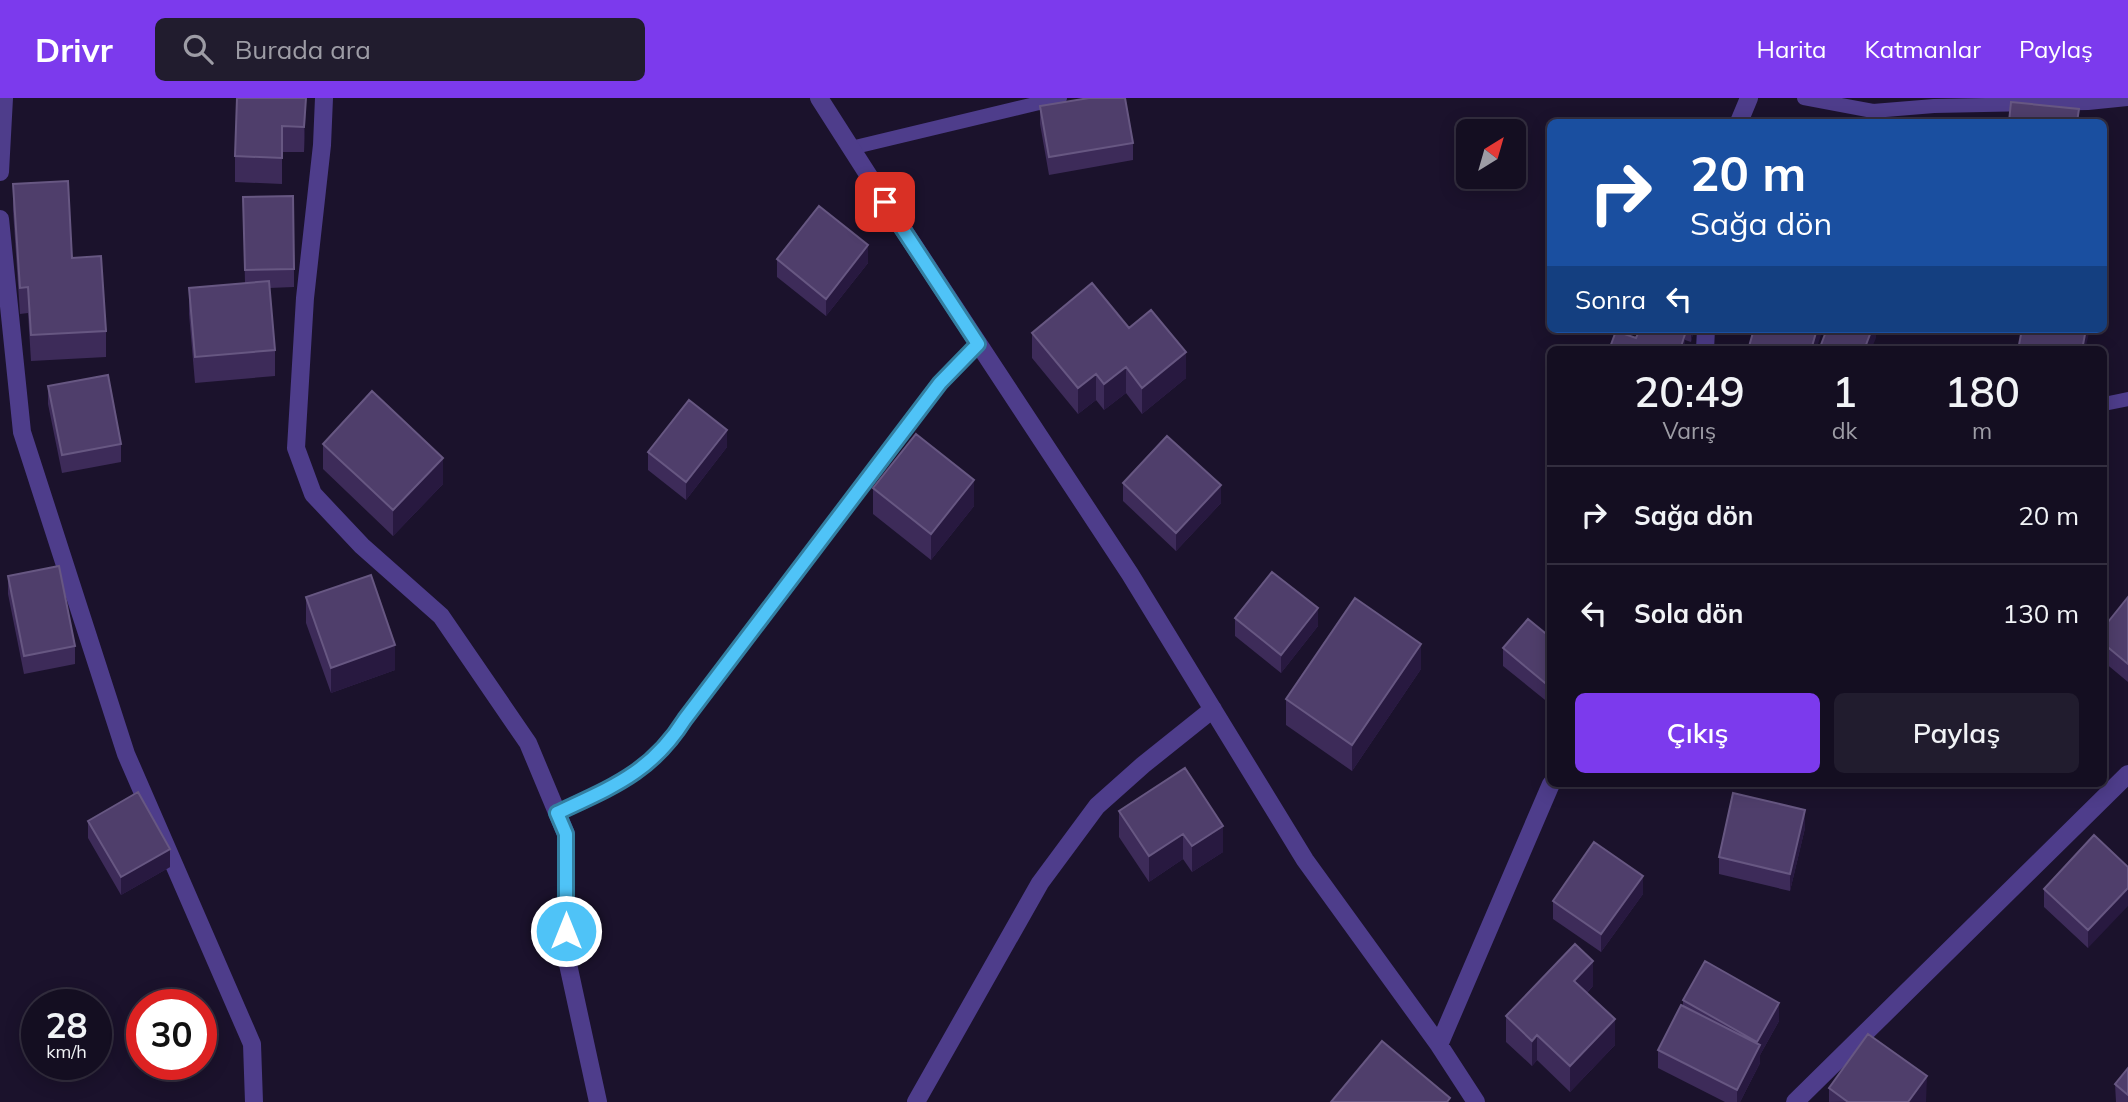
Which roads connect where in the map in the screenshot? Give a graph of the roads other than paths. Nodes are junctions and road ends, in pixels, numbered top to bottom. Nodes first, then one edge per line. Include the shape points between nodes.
1 (4, 98) edge
2 (324, 98) edge
3 (819, 98) edge
4 (1060, 98) edge
5 (1749, 98) edge
6 (1804, 98) edge
7 (2128, 99) edge
8 (1740, 119) edge
9 (851, 148) junction
10 (0, 172) edge
11 (0, 219) edge
12 (978, 344) junction
13 (2128, 399) edge
14 (2107, 403) edge
15 (1213, 709) junction
16 (2128, 774) edge
17 (1550, 787) edge
18 (557, 813) junction
19 (1439, 1045) junction
20 (254, 1102) edge
21 (598, 1102) edge
22 (916, 1102) edge
23 (1476, 1102) edge
24 (1795, 1102) edge

1 - 10 street
2 - 18 street via 296,449 313,494 362,546 441,616 528,743
3 - 9 street
4 - 9 lane
5 - 8 street
6 - 7 lane via 1873,111
9 - 12 street
11 - 20 street via 22,432 126,754 252,1044
12 - 15 street
12 - 18 lane via 940,383 656,756 624,781
13 - 14 lane
15 - 19 street via 1305,860
15 - 22 street via 1097,806 1040,883
16 - 24 street
17 - 19 street
18 - 21 street via 566,834 566,955
19 - 23 street

